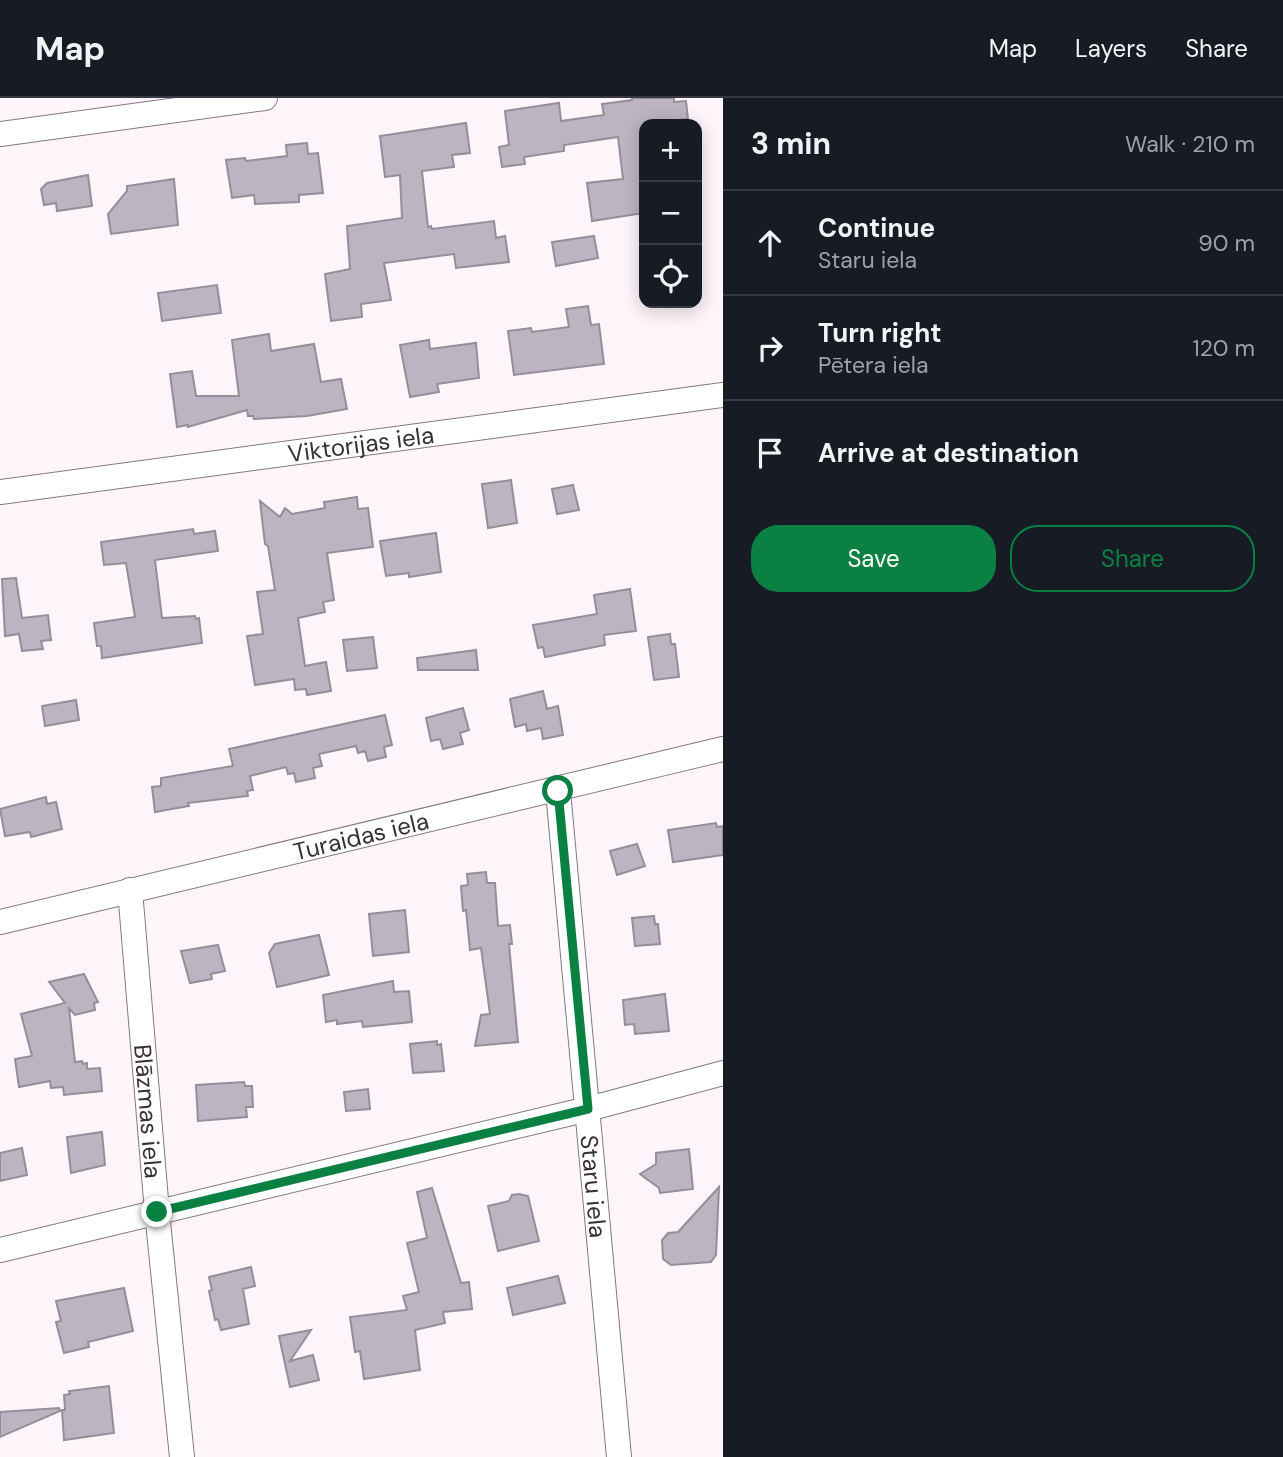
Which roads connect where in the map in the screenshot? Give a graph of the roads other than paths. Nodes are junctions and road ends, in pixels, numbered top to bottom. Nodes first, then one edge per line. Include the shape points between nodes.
1 (265, 98) edge
2 (0, 134) edge
3 (723, 395) edge
4 (0, 492) edge
5 (723, 750) edge
6 (558, 791) junction
7 (130, 890) junction
8 (0, 922) edge
9 (723, 1073) edge
10 (588, 1109) junction
11 (157, 1212) junction
12 (0, 1250) edge
13 (182, 1457) edge
14 (619, 1457) edge

1 - 2 street
3 - 4 street, Viktorijas iela
5 - 6 street, Turaidas iela
6 - 7 street, Turaidas iela
6 - 10 street, Staru iela
7 - 8 street, Turaidas iela
7 - 11 street, Blāzmas iela
9 - 10 street
10 - 11 street
10 - 14 street, Staru iela
11 - 12 street
11 - 13 street, Blāzmas iela

